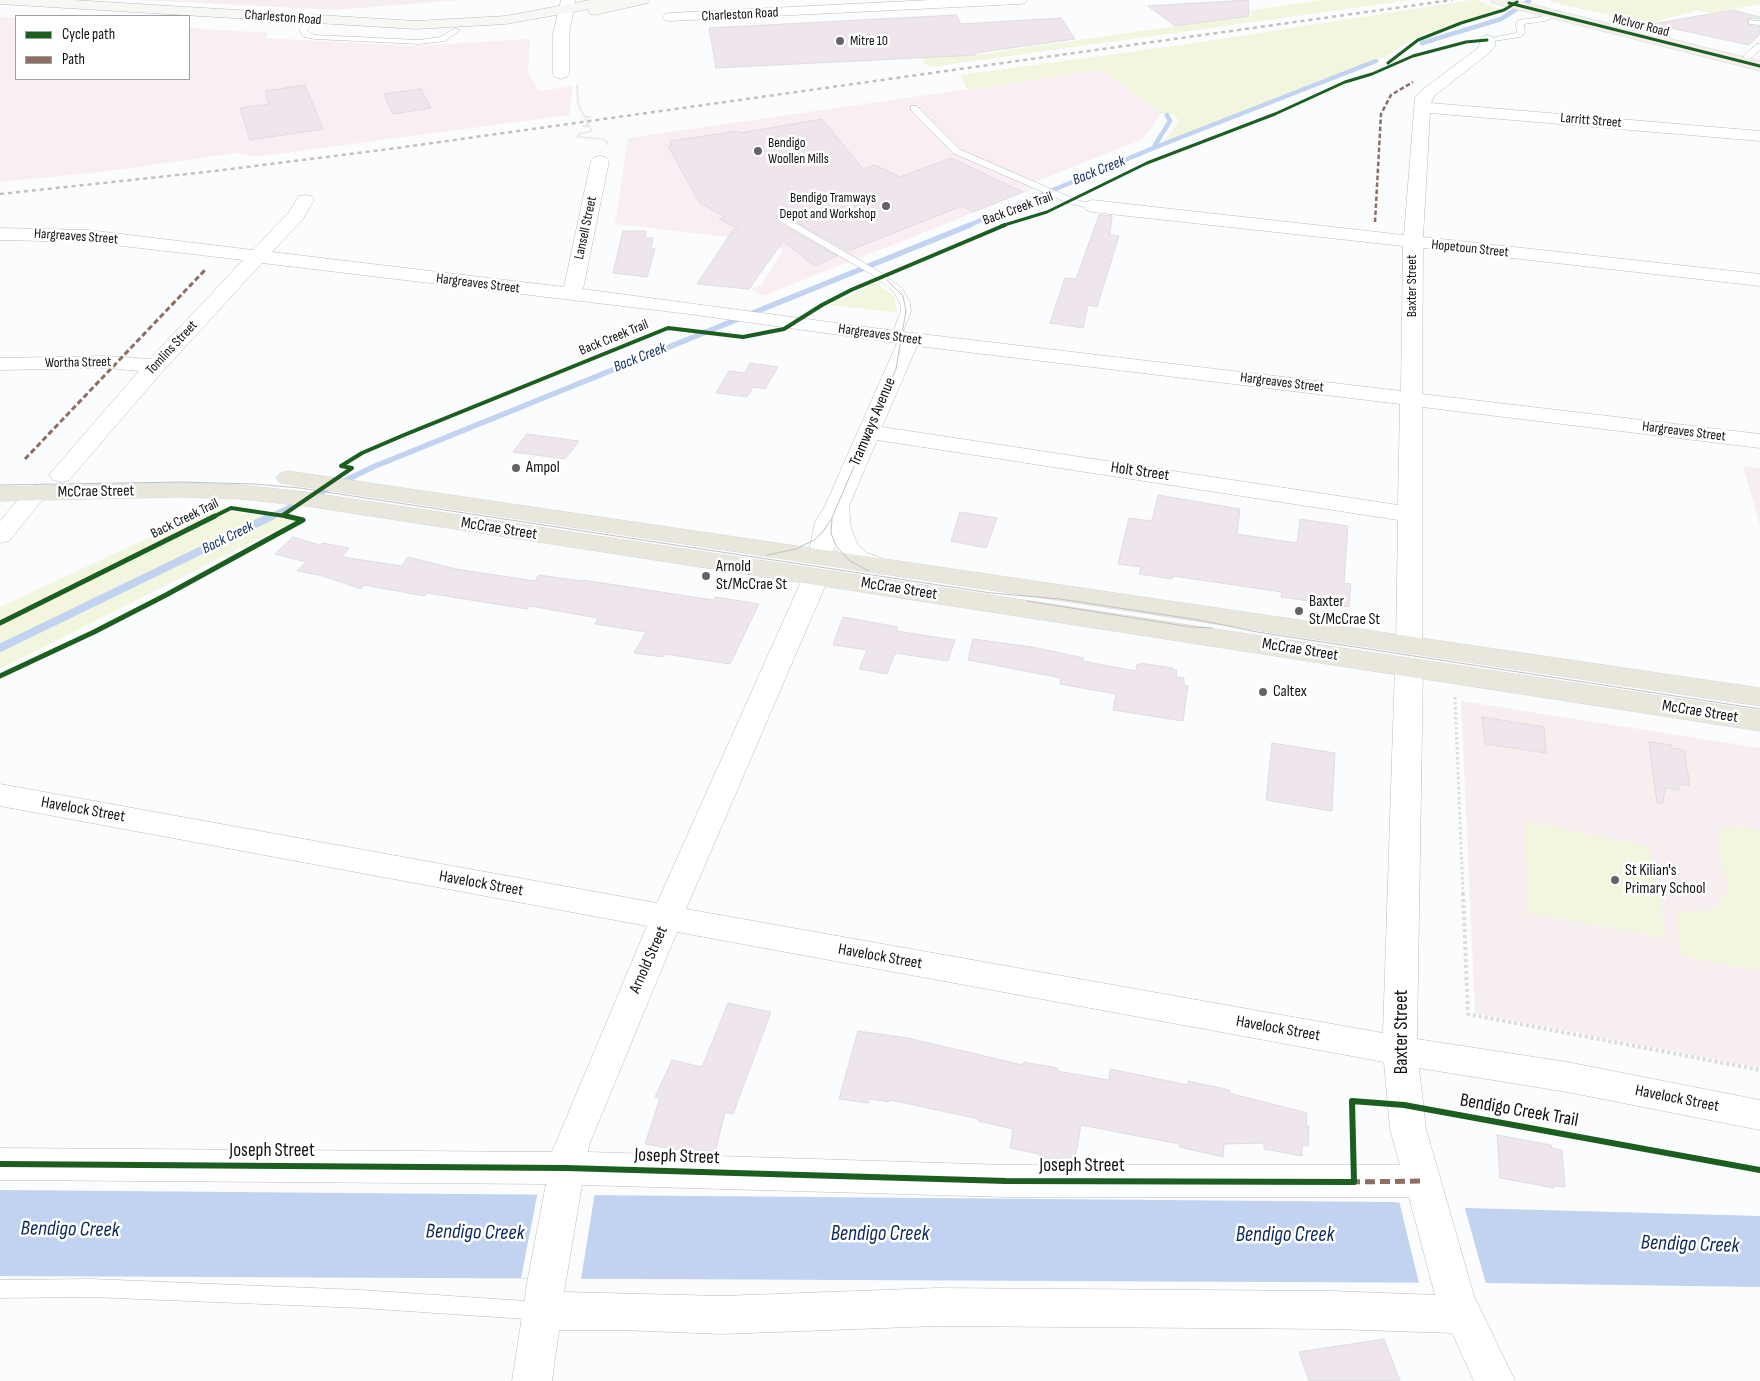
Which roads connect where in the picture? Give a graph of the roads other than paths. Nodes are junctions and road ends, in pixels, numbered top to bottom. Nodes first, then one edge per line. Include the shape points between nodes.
1 (0, 0) edge
2 (613, 0) edge
3 (643, 0) edge
4 (1020, 0) edge
5 (1517, 5) edge
6 (574, 8) edge
7 (0, 9) edge
8 (98, 10) junction
9 (1554, 14) junction
10 (126, 15) edge
11 (173, 15) edge
12 (190, 16) edge
13 (670, 17) dead end
14 (190, 20) edge
15 (309, 24) junction
16 (1487, 40) joint
17 (1760, 46) edge
18 (1754, 58) edge
19 (1760, 66) edge
20 (561, 74) road end
21 (1422, 107) junction
22 (914, 108) dead end
23 (1760, 136) edge
24 (600, 161) road end
25 (305, 200) dead end
26 (1092, 206) joint
27 (781, 218) dead end
28 (0, 234) edge
29 (1412, 243) junction
30 (257, 257) junction
31 (1760, 280) edge
32 (572, 295) junction
33 (902, 338) junction
34 (0, 364) edge
35 (156, 366) junction
36 (1412, 398) junction
37 (870, 432) junction
38 (1760, 442) edge
39 (61, 475) junction
40 (0, 477) edge
41 (36, 493) junction
42 (0, 494) edge
43 (837, 506) junction
44 (1409, 514) junction
45 (0, 536) edge
46 (818, 566) junction
47 (881, 566) junction
48 (1409, 655) junction
49 (1760, 697) edge
50 (1760, 721) edge
51 (0, 795) edge
52 (667, 918) junction
53 (1400, 1052) junction
54 (1760, 1115) edge
55 (0, 1164) edge
56 (565, 1174) junction
57 (1426, 1191) junction
58 (0, 1289) edge
59 (545, 1295) junction
60 (1457, 1299) junction
61 (532, 1381) edge
62 (1495, 1381) edge

1 - 8 street, Charleston Road
2 - 6 street
3 - 6 street
4 - 13 street, Charleston Road
5 - 9 main road, McIvor Road
5 - 18 main road, McIvor Road
6 - 15 street, Charleston Road via 506,20 453,24
6 - 15 street, Charleston Road via 456,30 390,31
6 - 20 street via 561,34
7 - 8 street, Charleston Road
8 - 10 street, Charleston Road
8 - 11 street, Charleston Road
9 - 16 lane, Baxter Street via 1521,22 1517,35
9 - 19 main road, McIvor Road
12 - 15 street, Charleston Road
14 - 15 street, Charleston Road
16 - 21 street, Baxter Street via 1487,46 1480,54 1427,93
17 - 18 lane
21 - 23 street, Larritt Street
21 - 29 street, Baxter Street
22 - 26 lane via 956,151 1065,198
24 - 32 street, Lansell Street
25 - 30 street, Tomlins Street via 296,215
26 - 29 street, Hopetoun Street
27 - 33 lane via 877,274 898,290 906,303
28 - 30 street, Hargreaves Street via 88,236
29 - 31 street, Hopetoun Street
29 - 36 street, Baxter Street
30 - 32 street, Hargreaves Street
30 - 35 street, Tomlins Street
32 - 33 street, Hargreaves Street
33 - 36 street, Hargreaves Street
33 - 37 street, Tramways Avenue
34 - 35 street, Wortha Street via 108,362
35 - 39 street, Tomlins Street
36 - 38 street, Hargreaves Street
36 - 44 street, Baxter Street
37 - 43 street, Tramways Avenue
37 - 44 street, Holt Street
39 - 40 highway, McCrae Street
39 - 41 highway, Tomlins Street
39 - 46 highway, McCrae Street via 231,474 315,481
41 - 42 highway, McCrae Street
41 - 45 street
41 - 46 highway, McCrae Street via 179,490 284,496
43 - 46 street, Tramways Avenue via 825,529
43 - 47 street via 839,529 847,548 858,558
44 - 48 street, Baxter Street
46 - 47 highway, McCrae Street
46 - 48 highway, McCrae Street
46 - 52 street, Arnold Street
47 - 48 highway, McCrae Street
48 - 49 highway, McCrae Street
48 - 50 highway, McCrae Street
48 - 53 street, Baxter Street
51 - 52 street, Havelock Street
52 - 53 street, Havelock Street
52 - 56 street, Arnold Street via 586,1106 571,1145
53 - 54 street, Havelock Street via 1568,1077
53 - 57 street, Baxter Street via 1407,1121
55 - 56 street, Joseph Street
56 - 57 street, Joseph Street
56 - 59 street, Arnold Street
57 - 60 street, Baxter Street
58 - 59 lane via 91,1288 361,1299
59 - 60 street via 621,1311 722,1315 937,1307 1332,1310
59 - 61 street, Arnold Street
60 - 62 street, Baxter Street

